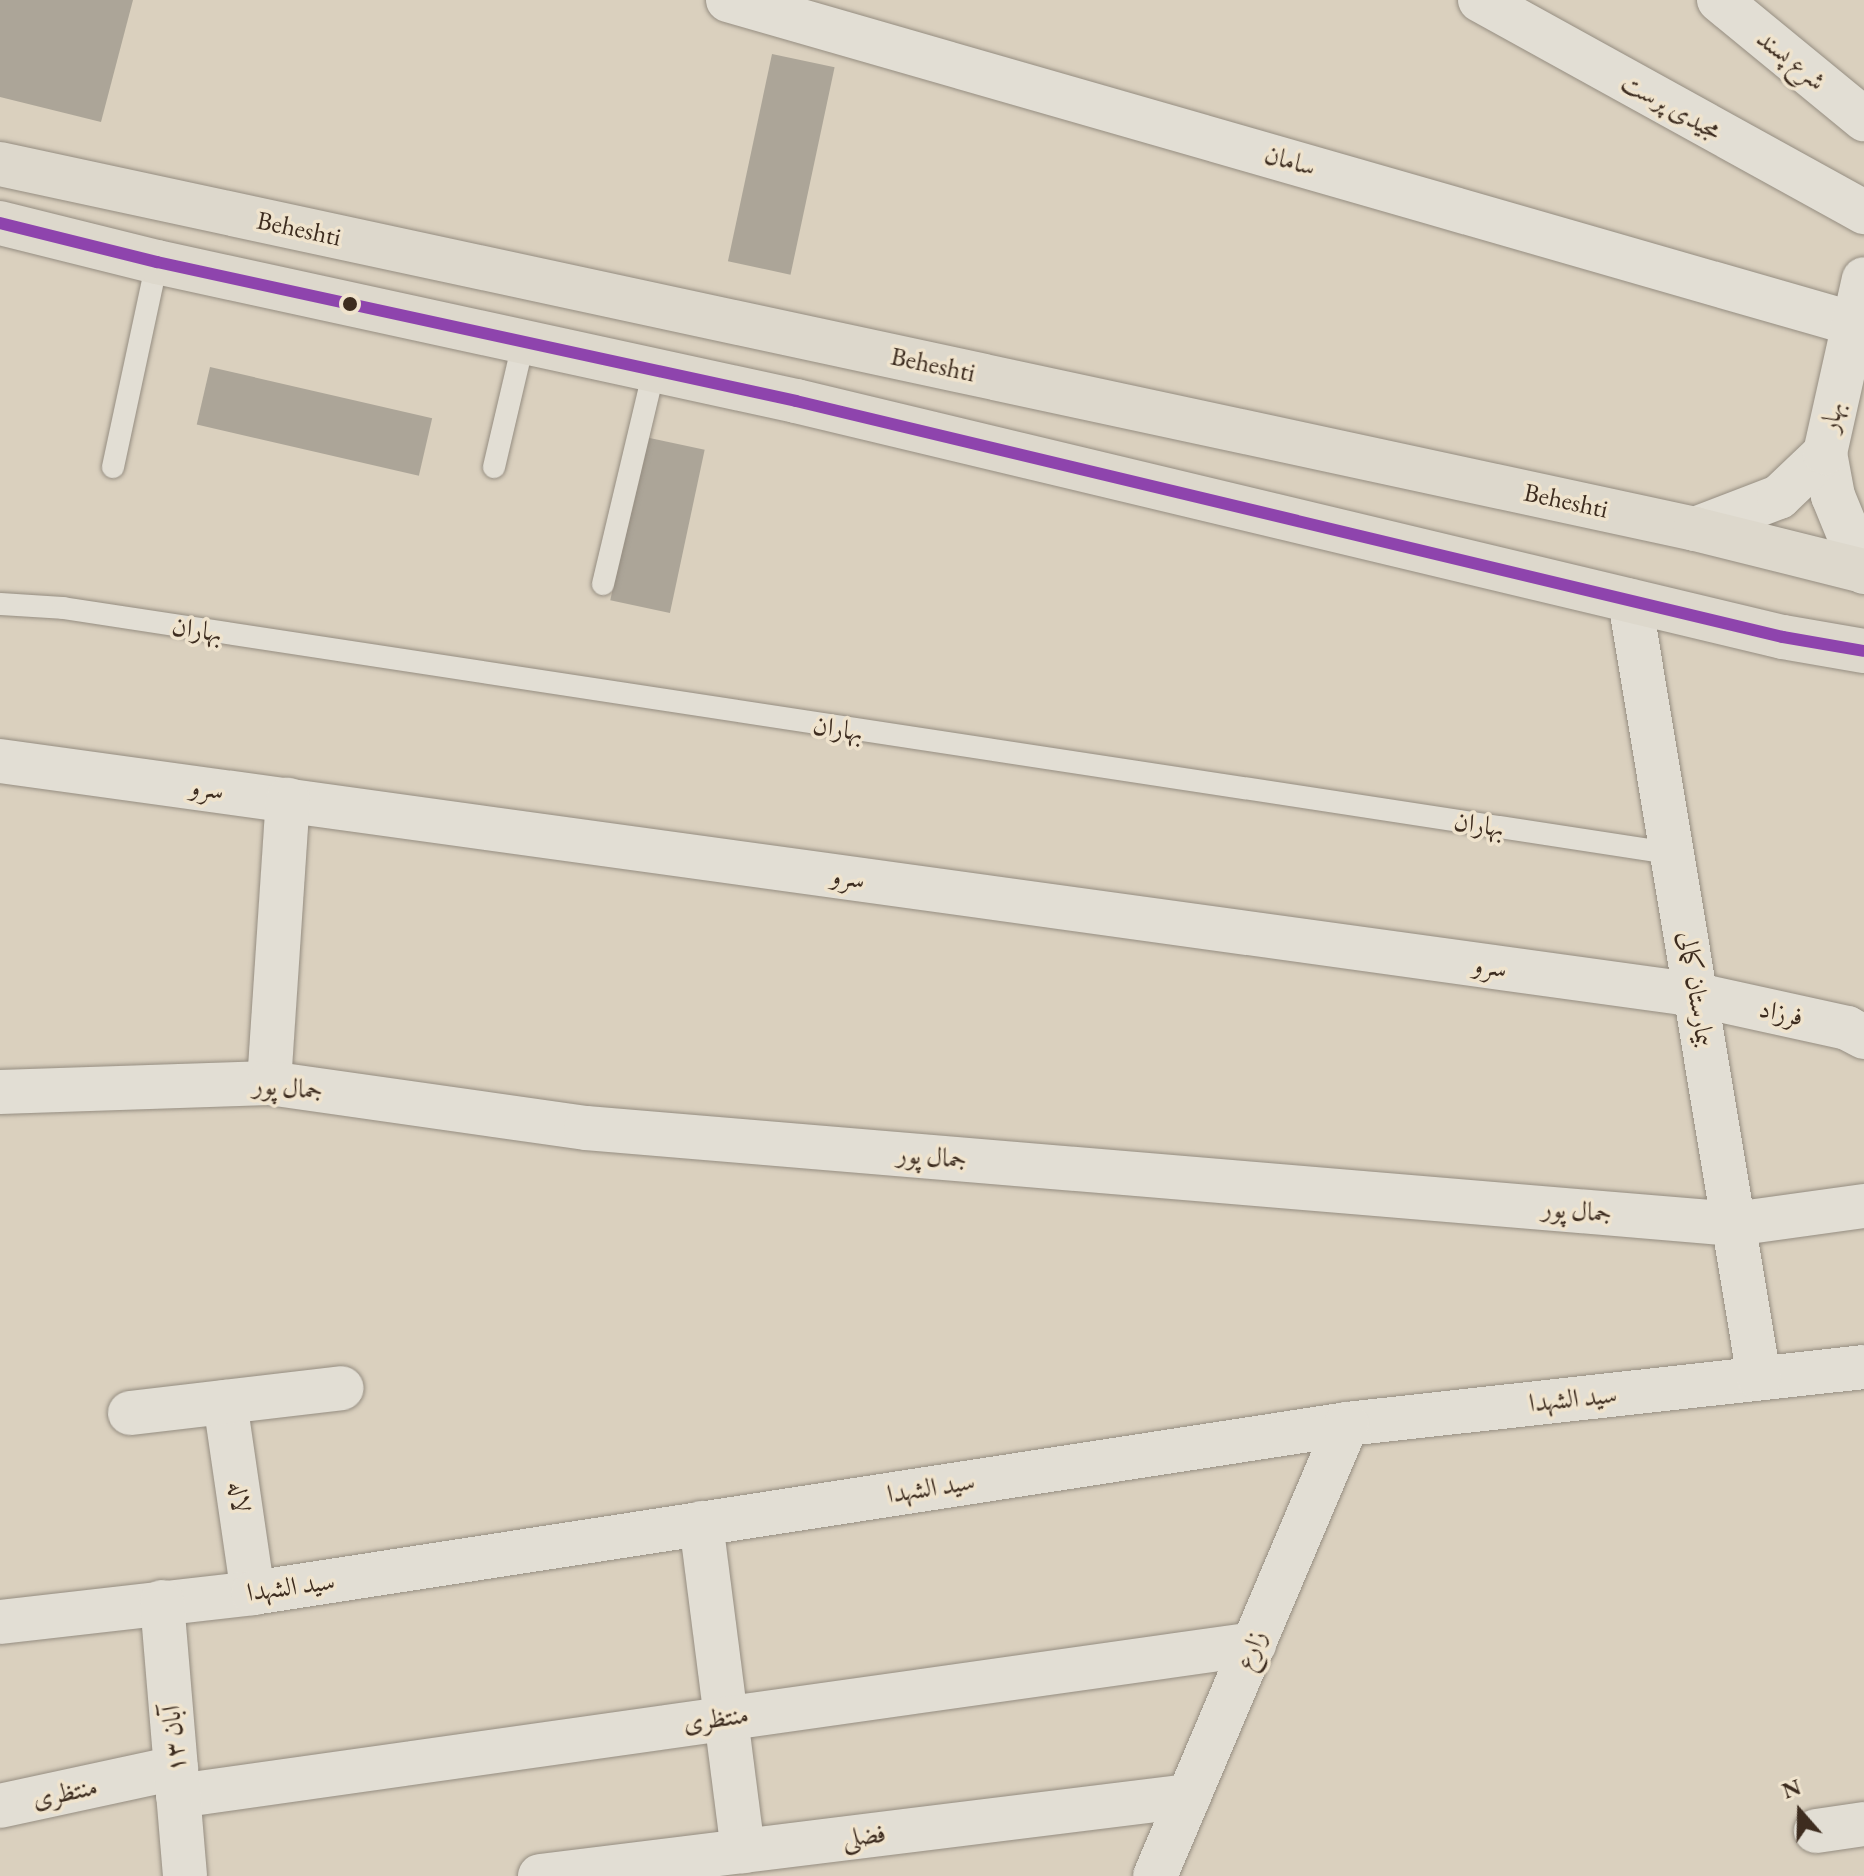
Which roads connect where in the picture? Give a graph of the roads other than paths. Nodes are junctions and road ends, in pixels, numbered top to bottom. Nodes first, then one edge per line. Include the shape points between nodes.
1 (728, 0) edge
2 (1480, 0) edge
3 (1719, 0) edge
4 (1864, 119) edge
5 (0, 164) edge
6 (1864, 212) edge
7 (0, 223) edge
8 (157, 262) junction
9 (1864, 279) edge
10 (1851, 323) junction
11 (523, 343) junction
12 (654, 370) junction
13 (1825, 453) junction
14 (113, 467) dead end
15 (494, 467) dead end
16 (1695, 529) junction
17 (1864, 571) edge
18 (603, 584) dead end
19 (1630, 601) junction
20 (0, 604) edge
21 (1864, 651) edge
22 (0, 761) edge
23 (288, 800) junction
24 (1676, 854) junction
25 (1697, 995) junction
26 (1864, 1037) edge
27 (269, 1083) junction
28 (0, 1092) edge
29 (1864, 1206) edge
30 (1734, 1224) junction
31 (1864, 1367) edge
32 (1759, 1378) junction
33 (342, 1388) dead end
34 (225, 1402) junction
35 (130, 1413) dead end
36 (1347, 1424) junction
37 (701, 1523) junction
38 (253, 1593) junction
39 (162, 1602) junction
40 (0, 1622) edge
41 (1254, 1644) junction
42 (726, 1718) junction
43 (177, 1782) junction
44 (1189, 1796) junction
45 (0, 1806) edge
46 (1864, 1824) edge
47 (1816, 1831) dead end
48 (743, 1851) junction
49 (185, 1876) edge
50 (540, 1876) edge
51 (1155, 1876) edge

1 - 10 street, سامان
2 - 6 street, مجیدی پرست
3 - 4 street, شرع پسند
5 - 16 main road, Beheshti
7 - 8 main road
8 - 11 main road
8 - 14 lane
9 - 10 street, بهار
10 - 13 street, بهار
11 - 12 main road
11 - 15 lane
12 - 18 lane
12 - 19 main road
13 - 16 street, بهار via 1779,497
13 - 17 street via 1833,496
16 - 17 main road, Beheshti
19 - 21 main road
19 - 24 street, بیمارستان کمالی
20 - 24 lane, بهاران via 63,608
22 - 23 street, سرو
23 - 25 street, سرو
23 - 27 street
24 - 25 street, بیمارستان کمالی
25 - 26 street, فرزاد via 1847,1028
25 - 30 street, بیمارستان کمالی
27 - 28 street, جمال پور
27 - 30 street, جمال پور via 586,1128
29 - 30 street, جمال پور
30 - 32 street, بیمارستان کمالی
31 - 32 street, سید الشهدا
32 - 36 street, سید الشهدا
33 - 34 street
34 - 35 street
34 - 38 street, لاله
36 - 37 street, سید الشهدا
36 - 41 street, زارع
37 - 38 street, سید الشهدا
37 - 42 street
38 - 39 street, سید الشهدا
39 - 40 street, سید الشهدا
39 - 43 street, ۱۳ آبان
41 - 42 street, منتظری
41 - 44 street, زارع
42 - 43 street, منتظری
42 - 48 street
43 - 45 street, منتظری
43 - 49 street, ۱۳ آبان
44 - 48 street, فضلی
44 - 51 street, زارع
46 - 47 street
48 - 50 street, فضلی

